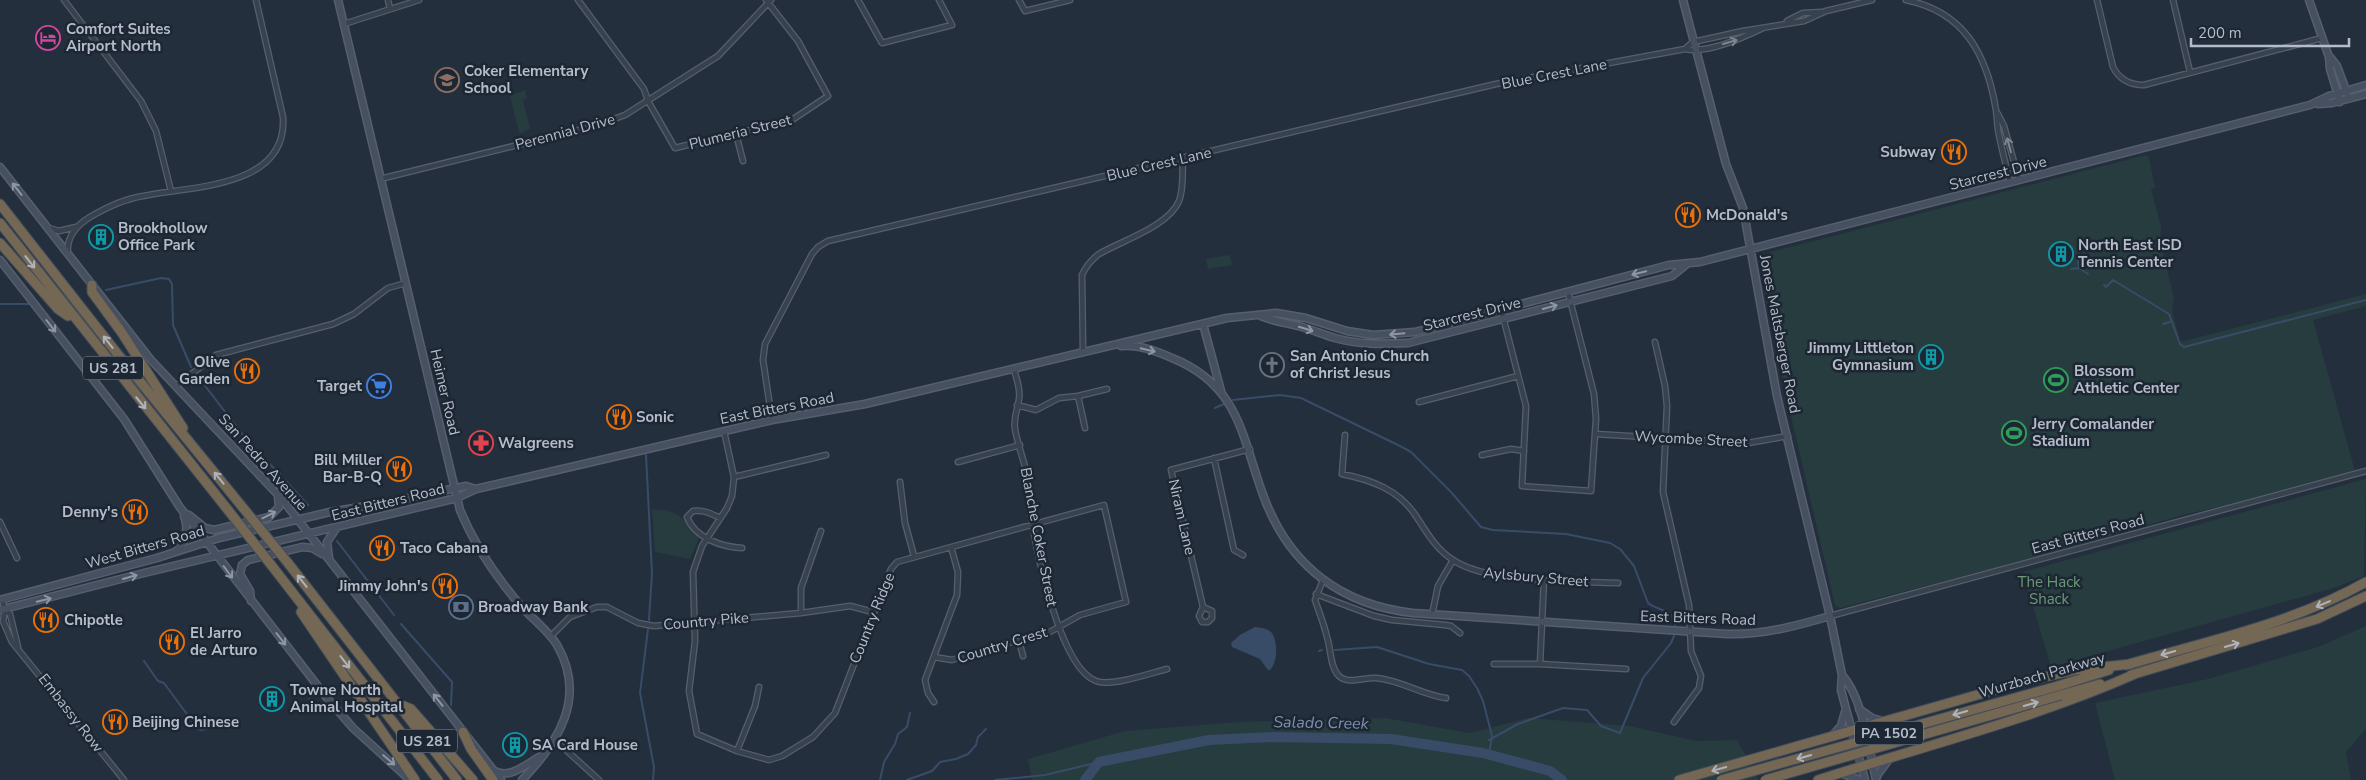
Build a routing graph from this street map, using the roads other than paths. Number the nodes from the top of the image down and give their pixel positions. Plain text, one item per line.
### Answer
1 (64, 0) edge
2 (256, 0) edge
3 (338, 0) edge
4 (388, 0) edge
5 (419, 0) edge
6 (578, 0) edge
7 (858, 0) edge
8 (939, 0) edge
9 (1019, 0) edge
10 (1070, 0) edge
11 (1683, 0) edge
12 (1872, 0) edge
13 (1906, 0) edge
14 (2097, 0) edge
15 (2173, 0) edge
16 (2309, 0) edge
17 (768, 1) edge
18 (390, 9) junction
19 (1826, 11) junction
20 (1784, 23) junction
21 (344, 24) junction
22 (1763, 28) junction
23 (2322, 38) junction
24 (1693, 42) junction
25 (1685, 49) junction
26 (1696, 52) junction
27 (2329, 57) junction
28 (2190, 72) junction
29 (2366, 85) edge
30 (2347, 91) junction
31 (2337, 94) junction
32 (2366, 94) edge
33 (2349, 99) junction
34 (648, 101) junction
35 (2340, 102) junction
36 (2314, 104) junction
37 (1996, 111) junction
38 (736, 134) junction
39 (1183, 159) junction
40 (743, 161) dead end
41 (0, 167) edge
42 (380, 179) junction
43 (2019, 180) junction
44 (2010, 182) junction
45 (170, 191) junction
46 (0, 204) edge
47 (0, 223) edge
48 (47, 227) junction
49 (76, 227) junction
50 (0, 243) edge
51 (1751, 249) junction
52 (69, 255) junction
53 (0, 260) edge
54 (1687, 264) junction
55 (406, 283) junction
56 (92, 286) junction
57 (1568, 292) junction
58 (1570, 301) junction
59 (1500, 310) junction
60 (1260, 316) junction
61 (1503, 320) junction
62 (79, 324) junction
63 (1203, 324) junction
64 (1326, 325) junction
65 (1322, 334) junction
66 (1376, 335) junction
67 (1655, 342) dead end
68 (1376, 345) junction
69 (1083, 351) junction
70 (1014, 369) junction
71 (1518, 376) junction
72 (176, 386) junction
73 (1107, 389) dead end
74 (1222, 392) junction
75 (1078, 396) junction
76 (1419, 402) dead end
77 (1017, 405) junction
78 (772, 420) junction
79 (1085, 428) dead end
80 (724, 431) junction
81 (1594, 434) junction
82 (1345, 435) dead end
83 (1788, 436) junction
84 (1666, 438) junction
85 (1020, 445) junction
86 (194, 448) junction
87 (1250, 449) junction
88 (1524, 451) junction
89 (826, 455) dead end
90 (1482, 456) dead end
91 (1214, 458) junction
92 (958, 462) dead end
93 (2366, 472) edge
94 (734, 477) junction
95 (900, 482) dead end
96 (455, 488) junction
97 (476, 489) junction
98 (278, 494) junction
99 (457, 498) junction
100 (179, 506) junction
101 (720, 518) junction
102 (298, 520) junction
103 (0, 522) edge
104 (1033, 524) junction
105 (338, 527) junction
106 (821, 530) dead end
107 (309, 534) junction
108 (706, 538) junction
109 (206, 542) junction
110 (951, 547) junction
111 (742, 548) dead end
112 (172, 554) junction
113 (1242, 555) dead end
114 (216, 556) junction
115 (914, 556) junction
116 (17, 558) dead end
117 (329, 559) junction
118 (1453, 560) junction
119 (1544, 579) junction
120 (1323, 580) junction
121 (283, 581) junction
122 (2366, 582) edge
123 (1618, 583) dead end
124 (1316, 594) junction
125 (2366, 596) edge
126 (1, 599) edge
127 (251, 601) junction
128 (1126, 602) joint
129 (1203, 607) dead end
130 (2, 610) edge
131 (874, 612) junction
132 (801, 613) junction
133 (1432, 615) junction
134 (1830, 616) junction
135 (694, 622) junction
136 (1542, 622) junction
137 (1058, 627) junction
138 (1690, 632) junction
139 (1460, 633) dead end
140 (550, 636) junction
141 (1019, 641) junction
142 (18, 647) junction
143 (1023, 656) dead end
144 (934, 657) junction
145 (1494, 664) dead end
146 (1540, 664) junction
147 (2131, 664) junction
148 (1167, 669) dead end
149 (1626, 669) dead end
150 (2135, 674) junction
151 (1842, 675) junction
152 (759, 687) dead end
153 (2060, 690) junction
154 (1446, 698) dead end
155 (934, 702) dead end
156 (397, 703) junction
157 (1858, 708) junction
158 (1846, 709) junction
159 (1674, 722) dead end
160 (1884, 722) junction
161 (1864, 729) junction
162 (463, 732) junction
163 (1852, 732) junction
164 (1829, 738) junction
165 (555, 740) junction
166 (737, 751) junction
167 (542, 755) junction
168 (1893, 756) junction
169 (1872, 762) junction
170 (1860, 766) junction
171 (492, 769) junction
172 (1839, 773) junction
173 (124, 780) edge
174 (410, 780) edge
175 (415, 780) edge
176 (438, 780) edge
177 (457, 780) edge
178 (473, 780) edge
179 (493, 780) edge
180 (501, 780) edge
181 (522, 780) edge
182 (600, 780) edge
183 (1679, 780) edge
184 (1721, 780) edge
185 (1765, 780) edge
186 (1818, 780) edge
187 (1860, 780) edge
188 (1865, 780) edge
189 (1876, 780) edge

1 - 45 street
2 - 45 street
3 - 21 main road, Heimer Road
4 - 18 street
5 - 18 street
6 - 34 street
7 - 8 street
9 - 10 street
11 - 24 main road, Jones Maltsberger Road
12 - 19 street
13 - 37 street
14 - 28 street
15 - 28 street
16 - 23 main road
17 - 34 street, Perennial Drive
17 - 38 street, Plumeria Street
18 - 21 street
19 - 20 street
19 - 20 street
20 - 22 street
21 - 42 main road, Heimer Road
22 - 24 street
26 -> 22 street
23 - 27 main road
23 - 28 street
24 - 25 street
24 - 26 main road, Jones Maltsberger Road
25 - 26 street, Blue Crest Lane
25 - 39 street, Blue Crest Lane
26 - 51 main road, Jones Maltsberger Road
27 - 30 main road
27 - 31 main road
29 - 30 main road, Starcrest Drive
30 - 31 main road, Starcrest Drive
30 - 33 main road
31 - 35 main road
31 - 36 main road, Starcrest Drive
32 - 33 main road, Starcrest Drive
33 - 35 main road, Starcrest Drive
34 - 38 street, Plumeria Street
34 - 42 street, Perennial Drive
35 - 36 main road, Starcrest Drive
36 - 43 main road, Starcrest Drive
43 -> 37 street
37 - 44 street
38 - 40 street
39 - 69 street
39 - 78 street, Blue Crest Lane
48 -> 41 main road, San Pedro Avenue
42 - 55 main road, Heimer Road
43 - 44 main road, Starcrest Drive
44 - 51 main road, Starcrest Drive
45 - 49 street
86 -> 46 highway, US 281
47 -> 62 highway, US 281
48 - 49 street
48 - 52 main road, San Pedro Avenue
49 - 52 street
50 - 62 highway
51 - 54 main road, Starcrest Drive
51 - 83 main road, Jones Maltsberger Road
52 - 56 main road, San Pedro Avenue
53 -> 100 main road
54 -> 57 main road, Starcrest Drive
54 - 58 main road, Starcrest Drive
55 - 72 street
55 - 96 main road, Heimer Road
56 - 72 main road, San Pedro Avenue
56 - 86 highway
57 - 58 street
57 - 59 main road, Starcrest Drive
61 -> 58 main road, Starcrest Drive
58 - 81 street
59 - 61 street
59 -> 66 main road, Starcrest Drive
60 - 63 main road, Starcrest Drive
60 - 64 main road, Starcrest Drive
60 -> 65 main road, Starcrest Drive
61 - 68 main road, Starcrest Drive
61 - 71 street
62 -> 121 highway, US 281, bridge
63 - 69 main road, Starcrest Drive
63 - 74 main road
64 - 65 main road
64 - 66 main road, Starcrest Drive
65 - 68 main road, Starcrest Drive
66 - 68 main road
67 - 84 street
69 - 70 main road, East Bitters Road
69 -> 74 main road
70 - 77 street, Blanche Coker Street
70 - 78 main road, East Bitters Road
71 - 76 street
71 - 88 street
72 - 98 main road, San Pedro Avenue
73 - 75 street
74 - 87 main road, East Bitters Road
75 - 77 street
75 - 79 street
77 - 85 street, Blanche Coker Street
78 - 80 main road, East Bitters Road
80 - 94 street
80 - 97 main road, East Bitters Road
81 - 84 street, Wycombe Street
81 - 88 street
82 - 118 street, Aylsbury Street
83 - 84 street, Wycombe Street
83 - 134 main road, Jones Maltsberger Road
84 - 138 street
85 - 92 street
85 - 104 street, Blanche Coker Street
156 -> 86 highway, US 281, bridge
87 - 91 street
87 - 120 main road, East Bitters Road
88 - 90 street
89 - 94 street
91 - 113 street
91 - 129 street, Niram Lane
93 - 134 street, East Bitters Road
94 - 101 street
95 - 115 street
96 - 97 main road, East Bitters Road
96 - 99 main road, Heimer Road
96 - 102 main road, East Bitters Road
97 - 99 main road, East Bitters Road
100 -> 98 main road
98 - 102 main road, San Pedro Avenue
99 - 105 main road, East Bitters Road
99 - 140 main road, Heimer Road
100 - 109 main road
100 - 112 main road
101 - 108 street
101 - 108 street
102 - 107 main road, San Pedro Avenue
102 - 109 main road, West Bitters Road
103 - 116 street
104 - 110 street, Country Ridge
104 - 128 street, Country Ridge
104 - 137 street, Blanche Coker Street
105 - 107 main road, East Bitters Road
105 - 117 main road
106 - 132 street
107 - 114 main road, East Bitters Road
107 - 117 main road, San Pedro Avenue
108 - 111 street
108 - 135 street
109 - 112 main road, West Bitters Road
109 - 114 main road
110 - 115 street, Country Ridge
110 - 144 street
112 - 126 main road, West Bitters Road
114 -> 127 main road
130 -> 114 main road, West Bitters Road
115 - 131 street, Country Ridge
117 - 127 main road
162 -> 117 main road, San Pedro Avenue
118 - 119 street, Aylsbury Street
118 - 133 street
119 - 123 street, Aylsbury Street
119 - 136 street
120 - 124 street
120 - 133 main road, East Bitters Road
121 - 175 highway
121 -> 176 highway, US 281
122 -> 147 highway, Wurzbach Parkway / PA 1502
124 - 139 street
124 - 154 street
150 -> 125 highway, Wurzbach Parkway / PA 1502
126 - 130 street, Embassy Row
127 -> 174 main road
128 - 137 street, Country Crest
130 - 142 street, Embassy Row
130 - 142 street, Embassy Row
131 - 132 street, Country Pike
131 - 166 street, Country Ridge
132 - 135 street, Country Pike
133 - 136 main road, East Bitters Road
134 - 138 main road, East Bitters Road
134 - 151 main road, Jones Maltsberger Road
135 - 140 street, Country Pike
135 - 166 street, Country Ridge
136 - 138 main road, East Bitters Road
136 - 146 street
137 - 141 street, Country Crest
137 - 148 street, Blanche Coker Street
138 - 159 street
140 - 165 main road, Heimer Road
141 - 143 street
141 - 144 street, Country Crest
142 - 173 street, Embassy Row
144 - 155 street
145 - 146 street
146 - 149 street
147 - 153 highway, Wurzbach Parkway / PA 1502
147 - 160 highway
150 - 153 highway, Wurzbach Parkway / PA 1502
150 - 168 highway
151 - 157 main road, Jones Maltsberger Road
151 - 158 main road, Jones Maltsberger Road
152 - 166 street
153 -> 184 highway, Wurzbach Parkway / PA 1502, bridge
185 -> 153 highway, Wurzbach Parkway / PA 1502, bridge
156 - 177 highway, US 281
156 - 178 highway
157 - 160 main road
157 - 161 main road, Jones Maltsberger Road
158 - 163 main road, Jones Maltsberger Road
158 - 164 main road
160 - 161 highway
160 - 168 highway
161 - 163 highway
161 - 169 main road, Jones Maltsberger Road
162 - 171 main road, San Pedro Avenue
162 - 179 highway
163 - 164 highway
163 - 170 main road, Jones Maltsberger Road
164 -> 183 highway
165 - 167 main road, Heimer Road
165 - 182 street
167 - 171 main road, Heimer Road
167 - 181 main road, Heimer Road
168 - 169 highway
168 - 189 main road
169 - 170 highway
169 - 189 main road, Jones Maltsberger Road
170 - 172 highway
170 - 188 main road, Jones Maltsberger Road
171 - 180 main road, San Pedro Avenue
172 - 186 highway
172 - 187 main road

